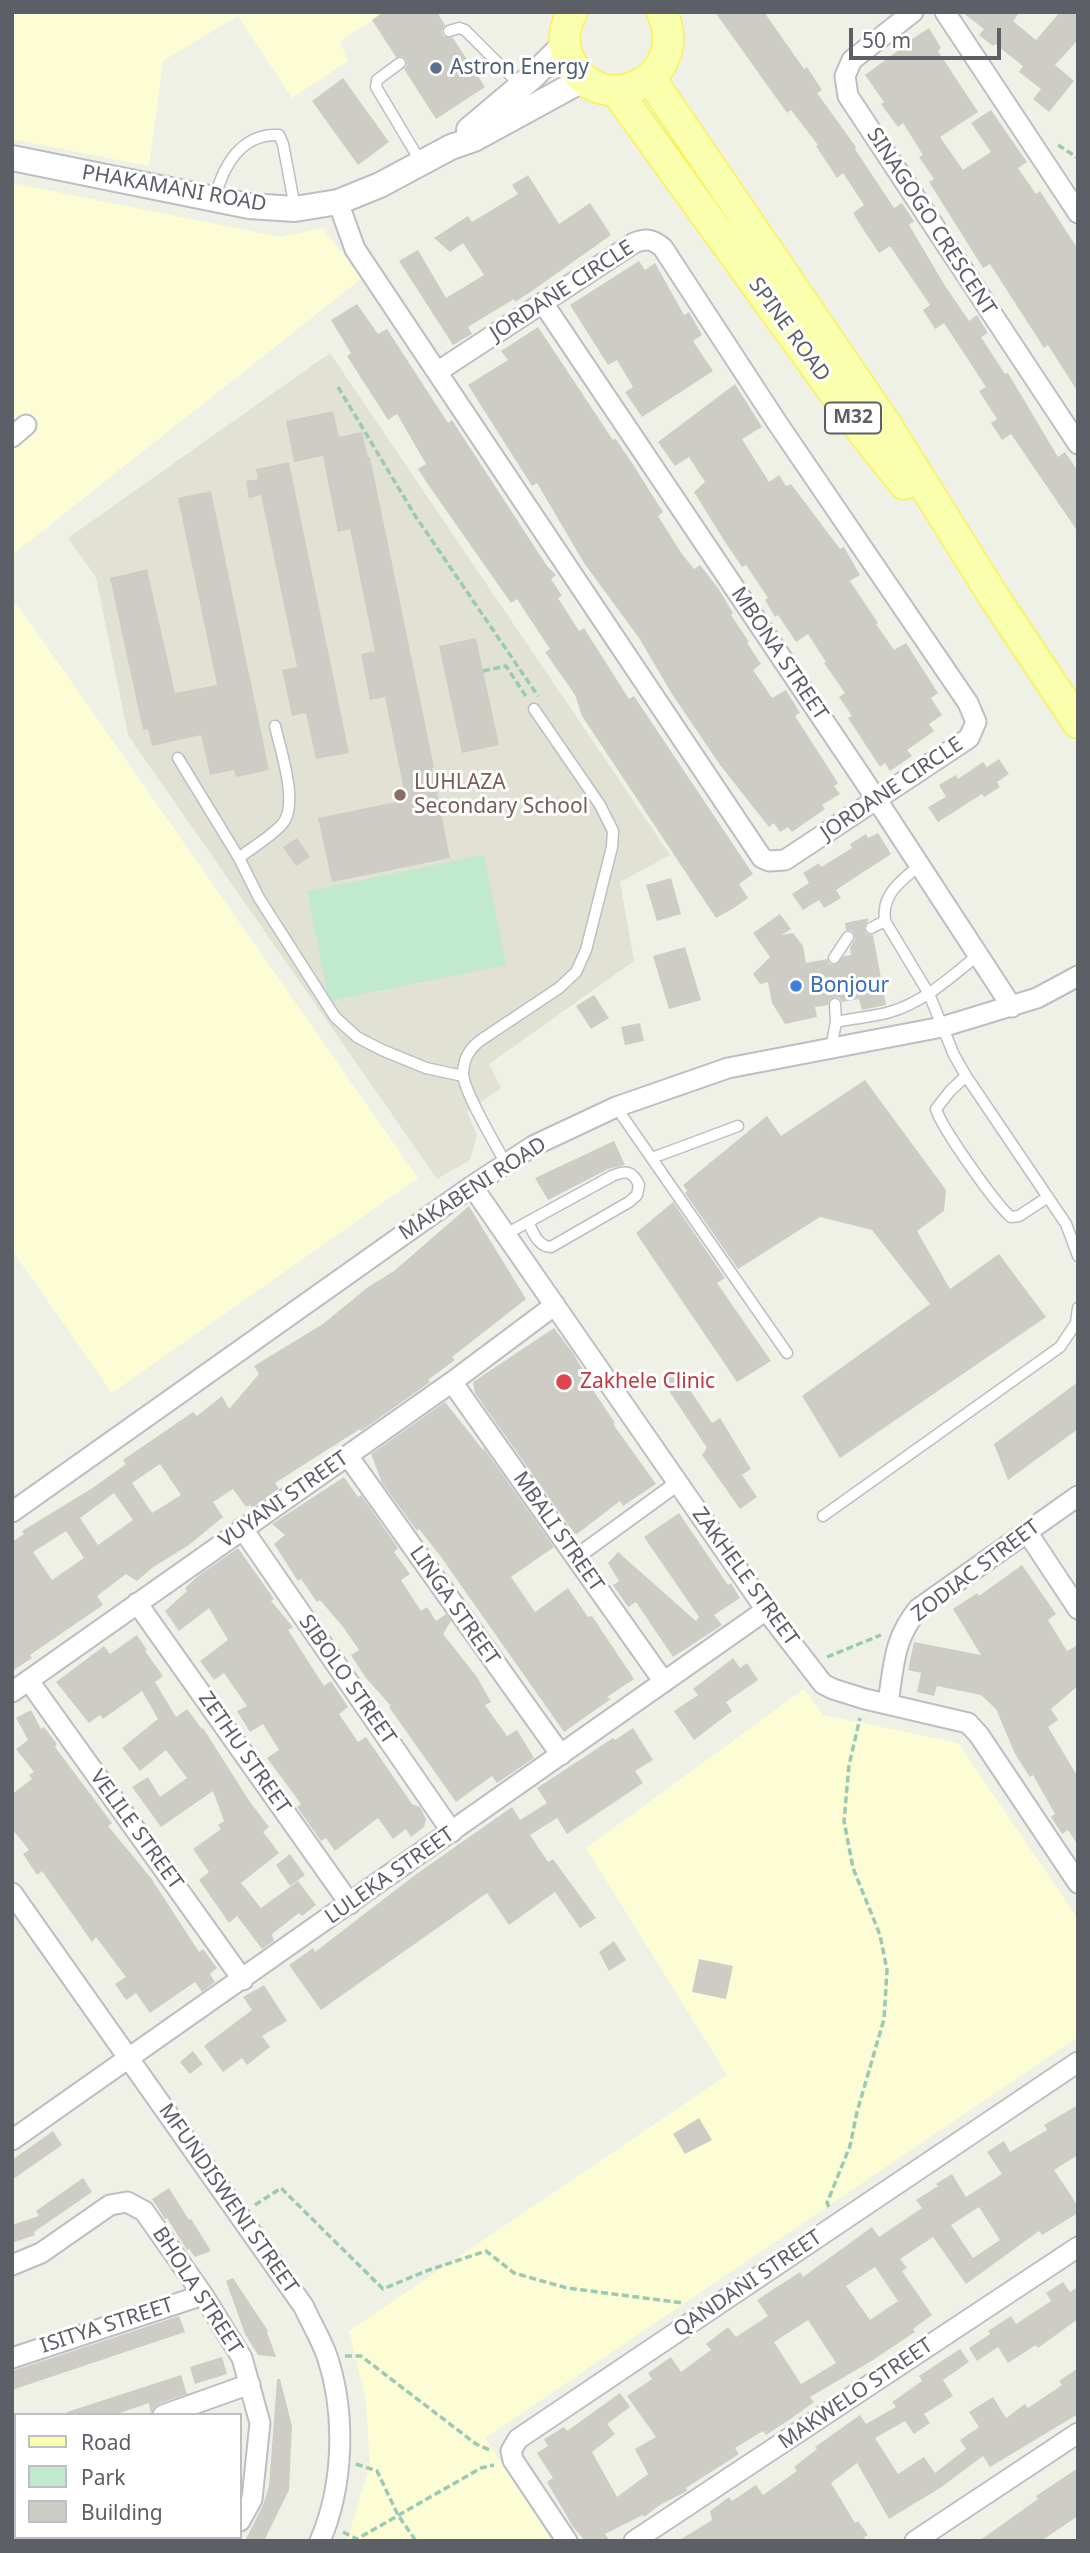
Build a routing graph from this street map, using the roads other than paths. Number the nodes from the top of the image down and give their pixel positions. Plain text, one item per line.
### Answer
1 (913, 12) edge
2 (945, 12) edge
3 (571, 13) edge
4 (670, 17) edge
5 (449, 31) dead end
6 (565, 44) junction
7 (400, 63) dead end
8 (583, 79) junction
9 (650, 79) junction
10 (521, 86) junction
11 (616, 91) junction
12 (451, 148) junction
13 (12, 158) edge
14 (422, 164) junction
15 (215, 199) junction
16 (338, 202) junction
17 (295, 209) junction
18 (1078, 213) edge
19 (544, 303) junction
20 (437, 372) junction
21 (1078, 444) edge
22 (994, 597) junction
23 (534, 709) road end
24 (1078, 723) edge
25 (275, 726) dead end
26 (178, 758) dead end
27 (877, 800) junction
28 (239, 858) junction
29 (920, 865) junction
30 (885, 921) junction
31 (871, 928) dead end
32 (848, 937) dead end
33 (978, 955) junction
34 (834, 958) dead end
35 (1078, 976) edge
36 (929, 994) junction
37 (835, 1004) dead end
38 (1012, 1007) junction
39 (836, 1022) junction
40 (942, 1027) junction
41 (831, 1048) junction
42 (463, 1076) junction
43 (966, 1076) junction
44 (615, 1107) junction
45 (738, 1126) dead end
46 (652, 1158) junction
47 (506, 1164) junction
48 (472, 1186) junction
49 (1048, 1197) junction
50 (528, 1222) junction
51 (506, 1234) junction
52 (1078, 1256) edge
53 (555, 1305) junction
54 (1078, 1308) edge
55 (787, 1353) dead end
56 (452, 1382) junction
57 (348, 1456) junction
58 (678, 1483) junction
59 (1078, 1496) edge
60 (12, 1512) edge
61 (822, 1516) dead end
62 (242, 1528) junction
63 (1027, 1532) junction
64 (576, 1557) junction
65 (137, 1603) junction
66 (1078, 1609) edge
67 (766, 1610) junction
68 (29, 1681) junction
69 (664, 1682) junction
70 (12, 1692) edge
71 (888, 1703) junction
72 (561, 1755) junction
73 (452, 1832) junction
74 (1078, 1883) edge
75 (12, 1893) edge
76 (351, 1904) junction
77 (243, 1980) junction
78 (130, 2059) junction
79 (1078, 2062) edge
80 (12, 2140) edge
81 (1078, 2247) edge
82 (12, 2265) edge
83 (202, 2295) junction
84 (12, 2358) edge
85 (250, 2384) junction
86 (169, 2413) edge
87 (1078, 2434) edge
88 (242, 2517) edge
89 (323, 2533) edge
90 (567, 2541) edge
91 (634, 2541) edge
92 (915, 2541) edge

1 - 21 street, SINAGOGO CRESCENT
2 - 18 street
3 - 6 main road
4 - 9 main road
5 - 10 lane
6 - 8 main road
6 - 10 street, PHAKAMANI ROAD
7 - 14 lane
8 - 11 main road
8 - 12 street, PHAKAMANI ROAD
9 - 11 main road
9 - 22 main road, SPINE ROAD / M32
10 - 12 street, PHAKAMANI ROAD
11 - 22 main road, SPINE ROAD / M32
12 - 14 street, PHAKAMANI ROAD
13 - 15 street, PHAKAMANI ROAD
14 - 16 street, PHAKAMANI ROAD
15 - 17 street, PHAKAMANI ROAD
15 - 17 lane
16 - 17 street, PHAKAMANI ROAD
16 - 20 street, JORDANE CIRCLE
19 - 20 street, JORDANE CIRCLE
19 - 27 street, MBONA STREET
19 - 27 street, JORDANE CIRCLE
20 - 27 street, JORDANE CIRCLE
22 - 24 main road, SPINE ROAD / M32
23 - 42 lane
25 - 28 lane
26 - 28 lane
27 - 29 street, MBONA STREET
28 - 42 lane
29 - 30 lane
29 - 33 street, MBONA STREET
30 - 31 lane
30 - 36 lane
32 - 34 lane
33 - 36 lane
33 - 38 street, MBONA STREET
35 - 38 street, MAKABENI ROAD
36 - 39 lane
36 - 40 lane
37 - 39 lane
38 - 40 street, MAKABENI ROAD
39 - 41 lane
40 - 41 street, MAKABENI ROAD
40 - 43 lane
41 - 44 street, MAKABENI ROAD
42 - 47 lane
43 - 49 lane
43 - 49 lane
44 - 46 lane
44 - 47 street, MAKABENI ROAD
45 - 46 lane
46 - 55 lane
47 - 48 street, MAKABENI ROAD
48 - 51 street, ZAKHELE STREET
48 - 60 street, MAKABENI ROAD
49 - 52 lane
50 - 50 lane
50 - 51 lane
51 - 53 street, ZAKHELE STREET
53 - 56 street, VUYANI STREET
53 - 58 street, ZAKHELE STREET
54 - 61 lane
56 - 57 street, VUYANI STREET
56 - 64 street, MBALI STREET
57 - 62 street, VUYANI STREET
57 - 72 street, LINGA STREET
58 - 64 street
58 - 67 street, ZAKHELE STREET
59 - 63 street, ZODIAC STREET
62 - 65 street, VUYANI STREET
62 - 73 street, SIBOLO STREET
63 - 66 street
63 - 71 street, ZODIAC STREET
64 - 69 street, MBALI STREET
65 - 68 street, VUYANI STREET
65 - 76 street, ZETHU STREET
67 - 69 street, LULEKA STREET
67 - 71 street, ZAKHELE STREET
68 - 70 street, VUYANI STREET
68 - 77 street, VELILE STREET
69 - 72 street, LULEKA STREET
71 - 74 street, ZAKHELE STREET
72 - 73 street, LULEKA STREET
73 - 76 street, LULEKA STREET
75 - 78 street, MFUNDISWENI STREET
76 - 77 street, LULEKA STREET
77 - 78 street, LULEKA STREET
78 - 80 street, LULEKA STREET
78 - 89 street, MFUNDISWENI STREET
79 - 90 street, QANDANI STREET
81 - 91 street, MAKWELO STREET
82 - 83 street, BHOLA STREET
83 - 84 street, ISITYA STREET
83 - 85 street, BHOLA STREET
85 - 86 street, BHOLA STREET
85 - 88 street
87 - 92 street

